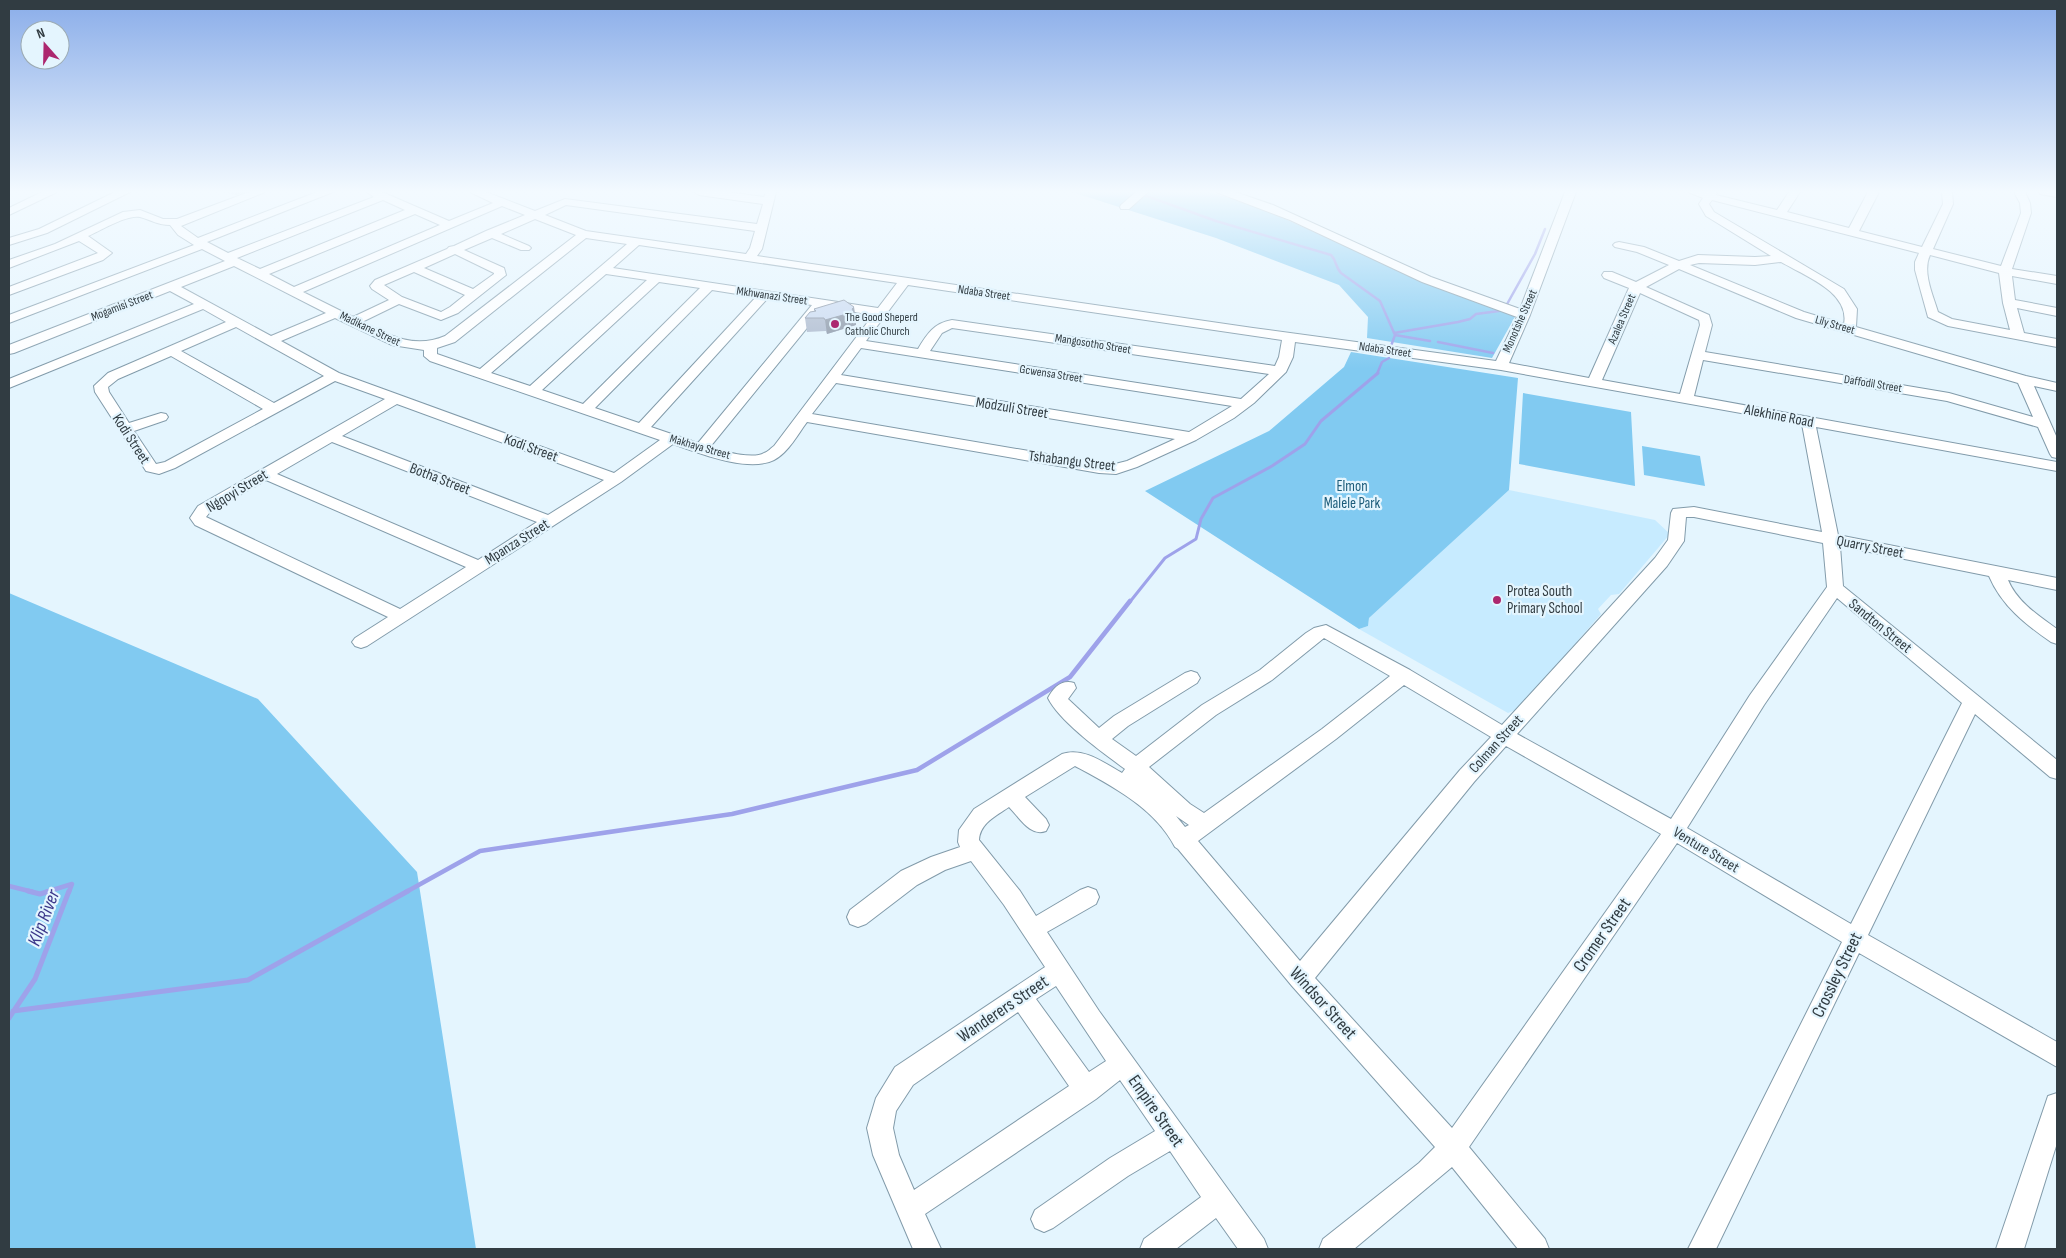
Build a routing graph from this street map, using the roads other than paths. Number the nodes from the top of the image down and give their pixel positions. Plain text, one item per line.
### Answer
1 (46, 251) edge
2 (105, 251) edge
3 (181, 251) edge
4 (215, 251) edge
5 (250, 251) edge
6 (316, 251) edge
7 (389, 251) edge
8 (449, 251) edge
9 (457, 251) edge
10 (563, 251) edge
11 (626, 251) edge
12 (693, 251) edge
13 (755, 251) edge
14 (1362, 251) edge
15 (1549, 251) edge
16 (1644, 251) edge
17 (1772, 251) edge
18 (1926, 251) joint
19 (2012, 251) edge
20 (1784, 258) junction
21 (231, 259) junction
22 (748, 259) junction
23 (9, 264) edge
24 (1678, 265) junction
25 (413, 267) junction
26 (604, 270) junction
27 (2005, 271) junction
28 (259, 274) junction
29 (1608, 275) dead end
30 (655, 279) junction
31 (2057, 280) edge
32 (905, 281) junction
33 (172, 286) junction
34 (709, 286) junction
35 (1636, 287) junction
36 (9, 291) edge
37 (294, 291) junction
38 (474, 294) junction
39 (764, 295) junction
40 (398, 300) junction
41 (820, 303) junction
42 (2009, 303) junction
43 (204, 304) junction
44 (880, 312) junction
45 (2057, 312) edge
46 (336, 313) junction
47 (1524, 315) junction
48 (9, 320) edge
49 (236, 322) junction
50 (352, 322) junction
51 (1849, 330) junction
52 (2018, 336) junction
53 (1289, 337) junction
54 (9, 338) edge
55 (271, 341) junction
56 (2057, 343) edge
57 (858, 344) junction
58 (430, 346) junction
59 (15, 348) edge
60 (172, 351) junction
61 (922, 354) junction
62 (1699, 355) junction
63 (1501, 366) junction
64 (1279, 371) junction
65 (482, 374) junction
66 (334, 376) junction
67 (832, 378) junction
68 (2024, 380) junction
69 (1594, 383) junction
70 (9, 384) edge
71 (2057, 387) edge
72 (532, 392) junction
73 (396, 399) junction
74 (1686, 399) junction
75 (1243, 404) junction
76 (272, 408) junction
77 (585, 410) junction
78 (161, 417) dead end
79 (803, 417) junction
80 (1808, 421) junction
81 (2045, 425) junction
82 (125, 429) junction
83 (641, 429) junction
84 (330, 436) junction
85 (1191, 437) junction
86 (670, 439) junction
87 (701, 448) junction
88 (2057, 454) edge
89 (2057, 466) edge
90 (265, 474) junction
91 (616, 479) junction
92 (1682, 511) joint
93 (549, 522) junction
94 (1831, 539) junction
95 (478, 566) junction
96 (1996, 572) junction
97 (2057, 584) edge
98 (1835, 588) junction
99 (401, 616) junction
100 (2057, 638) edge
101 (361, 642) dead end
102 (1404, 675) junction
103 (1191, 678) dead end
104 (1066, 688) dead end
105 (1972, 701) junction
106 (1503, 735) junction
107 (1099, 739) junction
108 (2057, 771) edge
109 (1131, 776) junction
110 (1010, 795) junction
111 (1204, 824) junction
112 (1038, 825) dead end
113 (1674, 831) junction
114 (1182, 841) junction
115 (974, 851) junction
116 (1088, 897) dead end
117 (858, 917) dead end
118 (1033, 929) junction
119 (1854, 938) junction
120 (1060, 970) junction
121 (1300, 978) junction
122 (1021, 997) junction
123 (2057, 1055) edge
124 (1123, 1064) junction
125 (1087, 1090) junction
126 (2057, 1105) edge
127 (1173, 1134) junction
128 (1453, 1148) junction
129 (1219, 1200) junction
130 (908, 1209) junction
131 (1044, 1219) dead end
132 (927, 1249) edge
133 (1154, 1249) edge
134 (1254, 1249) edge
135 (1333, 1249) edge
136 (1535, 1249) edge
137 (1702, 1249) edge
138 (2010, 1249) edge

1 - 23 street
2 - 36 street
3 - 48 street
4 - 21 street, Madikane Street
5 - 21 street, Mogamisi Street
6 - 28 street
7 - 37 street
8 - 25 street
9 - 38 street
10 - 58 street, Madikane Street
11 - 26 street
12 - 22 street, Ndaba Street
13 - 22 street
14 - 47 street
15 - 47 street, Monotshe Street
16 - 24 street, Lily Street
17 - 20 street
18 - 27 street
18 - 52 street
19 - 27 street
20 - 24 street, Azalea Street
20 - 51 street
21 - 28 street, Madikane Street
21 - 33 street, Mogamisi Street
22 - 32 street, Ndaba Street
24 - 35 street, Azalea Street
24 - 51 street, Lily Street
25 - 38 street
25 - 40 street
26 - 30 street, Mkhwanazi Street
26 - 65 street
27 - 31 street
27 - 42 street
28 - 37 street, Madikane Street
29 - 35 street
30 - 34 street, Mkhwanazi Street
30 - 72 street
32 - 44 street, Makhaya Street
32 - 53 street, Ndaba Street
33 - 43 street, Kodi Street
33 - 59 street, Mogamisi Street
34 - 39 street, Mkhwanazi Street
34 - 77 street
35 - 62 street
35 - 69 street, Azalea Street
37 - 46 street, Madikane Street
38 - 40 street
39 - 41 street, Mkhwanazi Street
39 - 83 street
40 - 50 street
41 - 44 street, Mkhwanazi Street
41 - 87 street
42 - 45 street
42 - 52 street
43 - 49 street, Kodi Street
43 - 70 street
44 - 57 street, Makhaya Street
46 - 50 street, Madikane Street
46 - 55 street
47 - 63 street, Monotshe Street
49 - 55 street, Kodi Street
49 - 60 street, Kodi Street
50 - 58 street, Madikane Street
51 - 68 street, Lily Street
52 - 56 street
53 - 63 street, Ndaba Street
53 - 64 street, Tshabangu Street
54 - 59 street
55 - 66 street, Kodi Street
57 - 61 street, Gcwensa Street
57 - 67 street, Makhaya Street
58 - 65 street, Makhaya Street
60 - 76 street
60 - 82 street, Kodi Street
61 - 64 street, Mangosotho Street
61 - 75 street, Gcwensa Street
62 - 74 street
62 - 81 street, Daffodil Street
63 - 69 street, Alekhine Road
64 - 75 street, Tshabangu Street
65 - 72 street, Makhaya Street
66 - 73 street, Kodi Street
66 - 76 street, Kodi Street
67 - 79 street, Makhaya Street
67 - 85 street, Modzuli Street
68 - 71 street, Lily Street
68 - 81 street
69 - 74 street, Alekhine Road
72 - 77 street, Makhaya Street
73 - 84 street, Ngqoyi Street
73 - 91 street, Kodi Street
74 - 80 street, Alekhine Road
75 - 85 street, Tshabangu Street
76 - 82 street, Kodi Street
77 - 83 street, Makhaya Street
78 - 82 street
79 - 85 street, Tshabangu Street
79 - 87 street, Makhaya Street
80 - 89 street, Alekhine Road
80 - 94 street, Sandton Street
81 - 88 street
83 - 86 street, Makhaya Street
84 - 90 street, Ngqoyi Street
84 - 93 street, Botha Street
86 - 87 street, Makhaya Street
86 - 91 street, Mpanza Street
90 - 95 street
90 - 99 street, Ngqoyi Street
91 - 93 street, Mpanza Street
92 - 94 street, Quarry Street
92 - 106 street, Colman Street
93 - 95 street, Mpanza Street
94 - 96 street, Quarry Street
94 - 98 street, Sandton Street
95 - 99 street, Mpanza Street
96 - 97 street, Quarry Street
96 - 100 street
98 - 105 street, Sandton Street
98 - 113 street, Cromer Street
99 - 101 street, Mpanza Street
102 - 106 street, Venture Street
102 - 109 street, Venture Street
102 - 111 street
103 - 107 street
104 - 107 street
105 - 108 street, Sandton Street
105 - 119 street, Crossley Street
106 - 113 street, Venture Street
106 - 121 street, Colman Street
107 - 109 street
109 - 110 street, Windsor Street
109 - 111 street
109 - 114 street, Windsor Street
110 - 112 street
110 - 115 street
111 - 114 street
113 - 119 street, Venture Street
113 - 128 street, Cromer Street
114 - 121 street, Windsor Street
115 - 117 street
115 - 118 street, Wanderers Street
116 - 118 street
118 - 120 street, Wanderers Street
119 - 123 street, Venture Street
119 - 137 street, Crossley Street
120 - 122 street, Wanderers Street
120 - 124 street, Empire Street
121 - 128 street, Windsor Street
122 - 125 street
122 - 130 street, Wanderers Street
124 - 125 street
124 - 127 street, Empire Street
125 - 130 street
126 - 138 street
127 - 129 street, Empire Street
127 - 131 street
128 - 135 street, Cromer Street
128 - 136 street, Windsor Street
129 - 133 street
129 - 134 street, Empire Street
130 - 132 street, Wanderers Street

